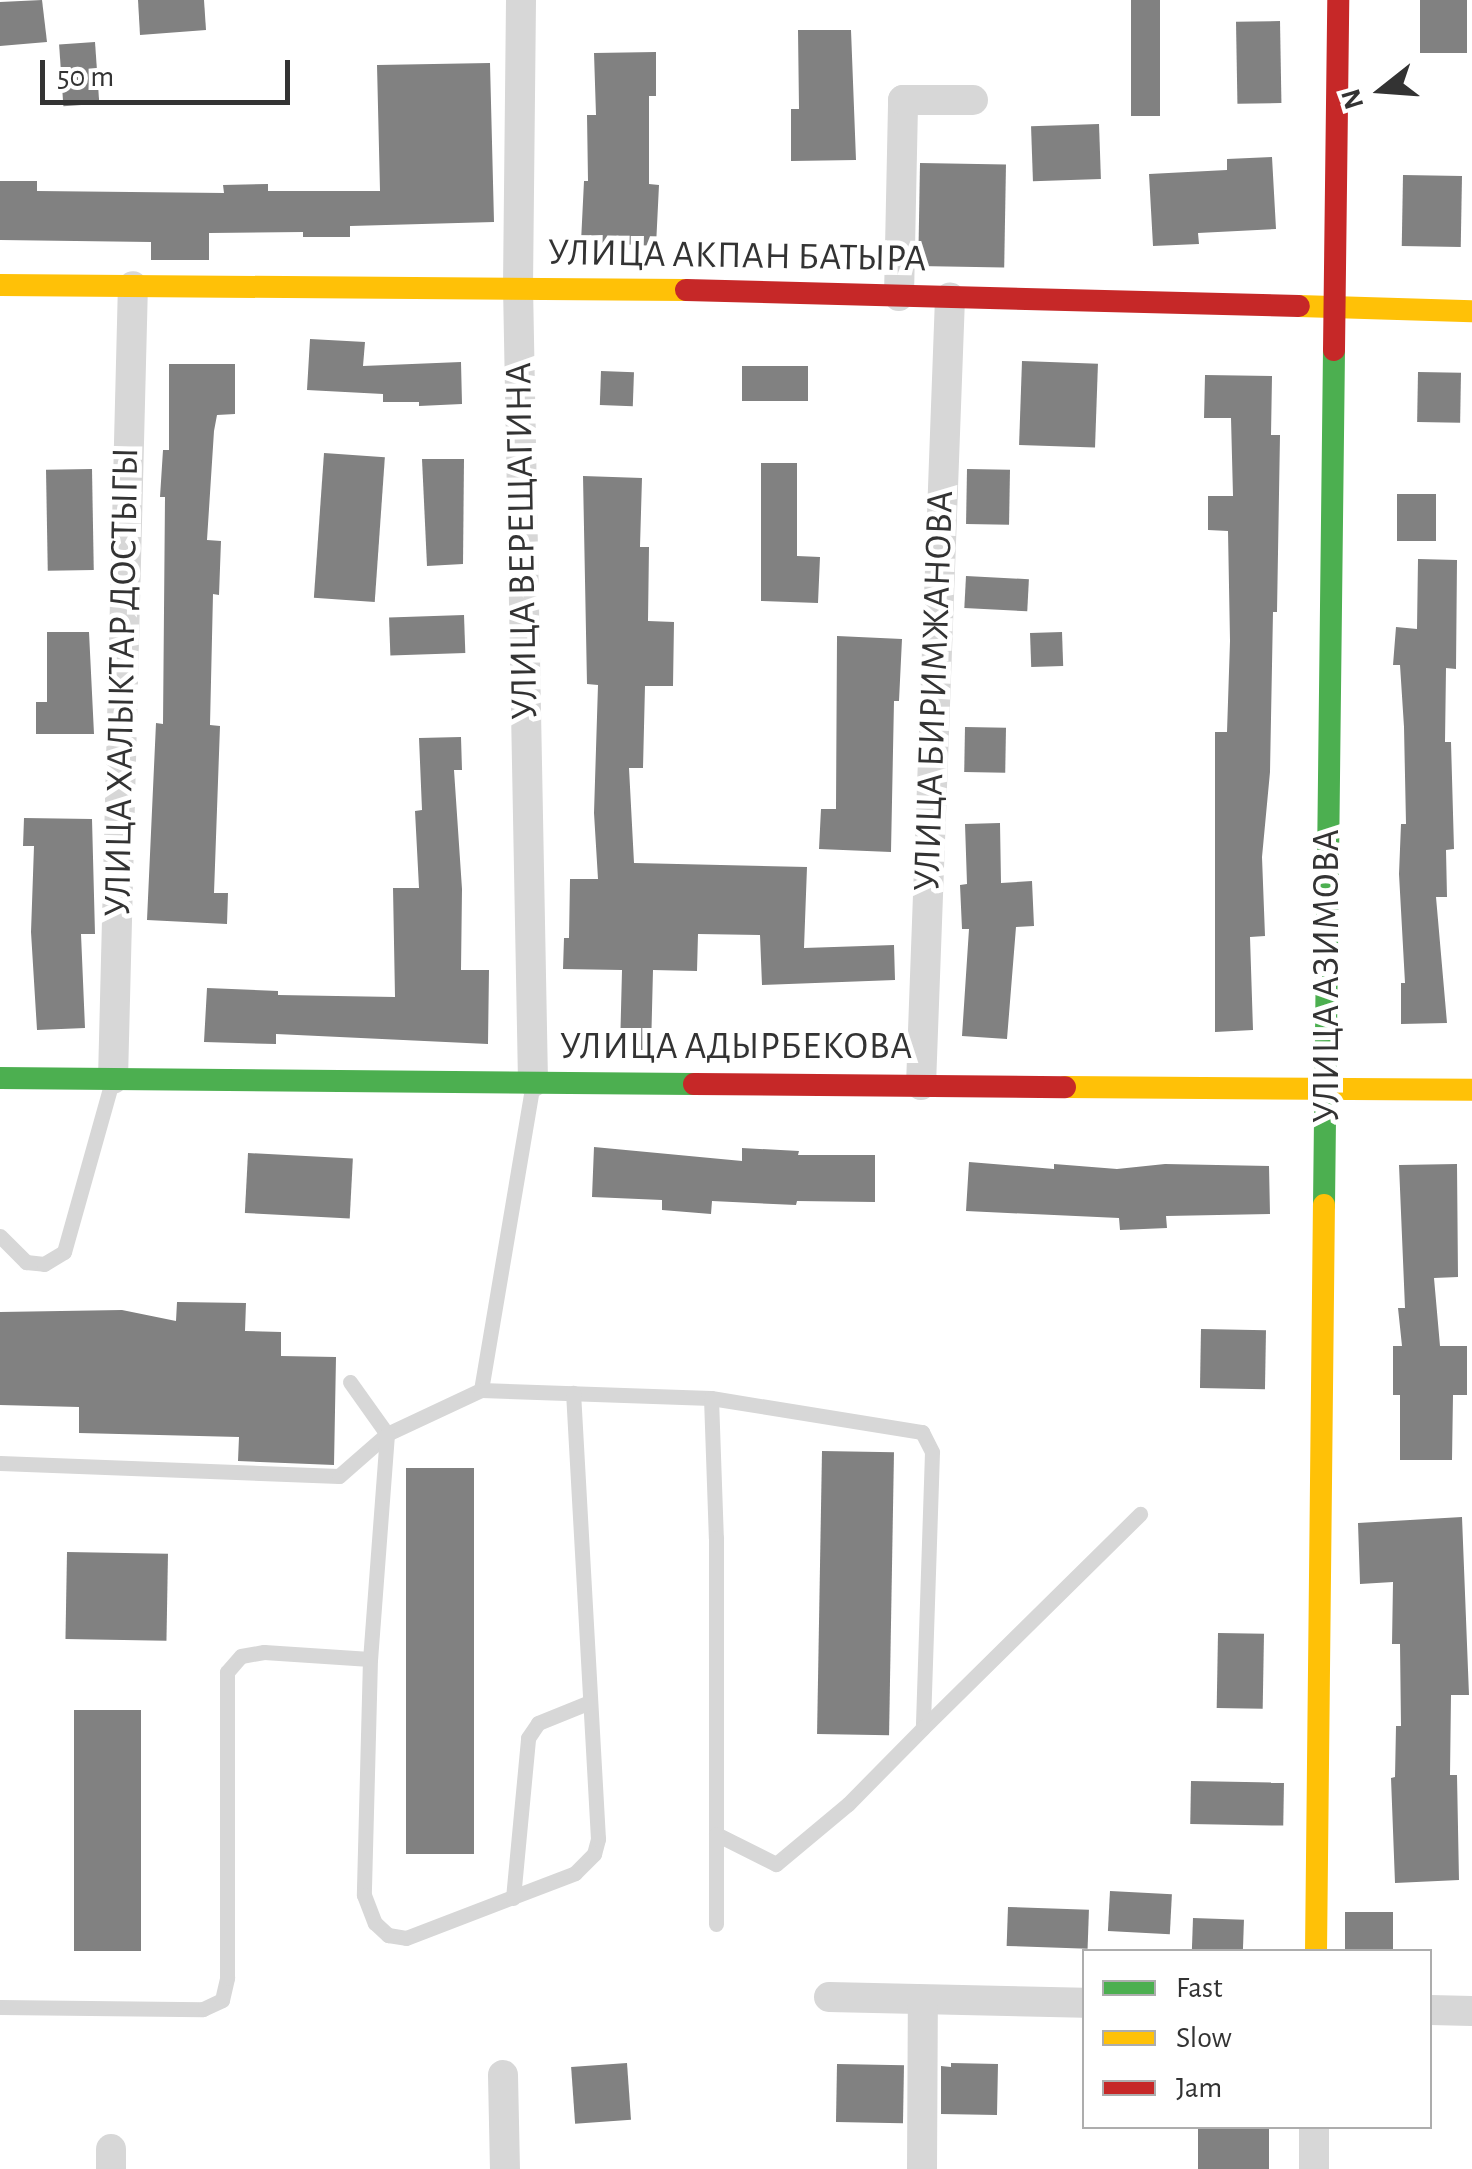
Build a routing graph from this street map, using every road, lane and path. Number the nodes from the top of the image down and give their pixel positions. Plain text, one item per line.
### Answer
1 (521, 0) edge
2 (1338, 0) edge
3 (974, 100) dead end
4 (0, 286) edge
5 (133, 286) junction
6 (518, 286) junction
7 (898, 296) junction
8 (950, 298) junction
9 (1331, 308) junction
10 (1472, 311) edge
11 (0, 1078) edge
12 (113, 1079) junction
13 (533, 1082) junction
14 (920, 1085) junction
15 (1328, 1088) junction
16 (1472, 1090) edge
17 (0, 1236) edge
18 (350, 1382) dead end
19 (481, 1390) junction
20 (573, 1394) junction
21 (711, 1398) junction
22 (387, 1434) junction
23 (0, 1464) edge
24 (1140, 1514) dead end
25 (370, 1659) junction
26 (590, 1702) junction
27 (923, 1728) junction
28 (716, 1834) junction
29 (513, 1898) junction
30 (716, 1924) dead end
31 (1316, 1949) edge
32 (829, 1997) dead end
33 (923, 2000) junction
34 (1082, 2003) edge
35 (0, 2007) edge
36 (1432, 2010) edge
37 (1472, 2011) edge
38 (503, 2074) dead end
39 (1314, 2129) edge
40 (505, 2169) edge
41 (922, 2169) edge
42 (1314, 2169) edge

1 - 6 street, УЛИЦА ВЕРЕЩАГИНА
2 - 9 street, УЛИЦА АЗИМОВА
3 - 7 street
4 - 5 street, УЛИЦА АКПАН БАТЫРА
5 - 6 street, УЛИЦА АКПАН БАТЫРА
5 - 12 street, УЛИЦА ХАЛЫКТАР ДОСТЫГЫ
6 - 7 street, УЛИЦА АКПАН БАТЫРА
6 - 13 street, УЛИЦА ВЕРЕЩАГИНА
7 - 8 street, УЛИЦА АКПАН БАТЫРА
8 - 9 street, УЛИЦА АКПАН БАТЫРА
8 - 14 street, УЛИЦА БИРИМЖАНОВА
9 - 10 street, УЛИЦА АКПАН БАТЫРА
9 - 15 street, УЛИЦА АЗИМОВА
11 - 12 street, УЛИЦА АДЫРБЕКОВА
12 - 13 street, УЛИЦА АДЫРБЕКОВА
12 - 17 lane
13 - 14 street, УЛИЦА АДЫРБЕКОВА
13 - 19 lane
14 - 15 street, УЛИЦА АДЫРБЕКОВА
15 - 16 street, УЛИЦА АДЫРБЕКОВА
15 - 31 street, УЛИЦА АЗИМОВА
18 - 22 lane
19 - 20 lane
19 - 22 lane
20 - 21 lane
20 - 26 lane
21 - 27 lane
21 - 28 lane
22 - 23 lane
22 - 25 lane
24 - 27 lane
25 - 29 lane
25 - 35 lane
26 - 29 lane
26 - 29 lane
27 - 28 lane
28 - 30 lane
32 - 33 street
33 - 34 street
33 - 41 street
36 - 37 street
38 - 40 street
39 - 42 street

